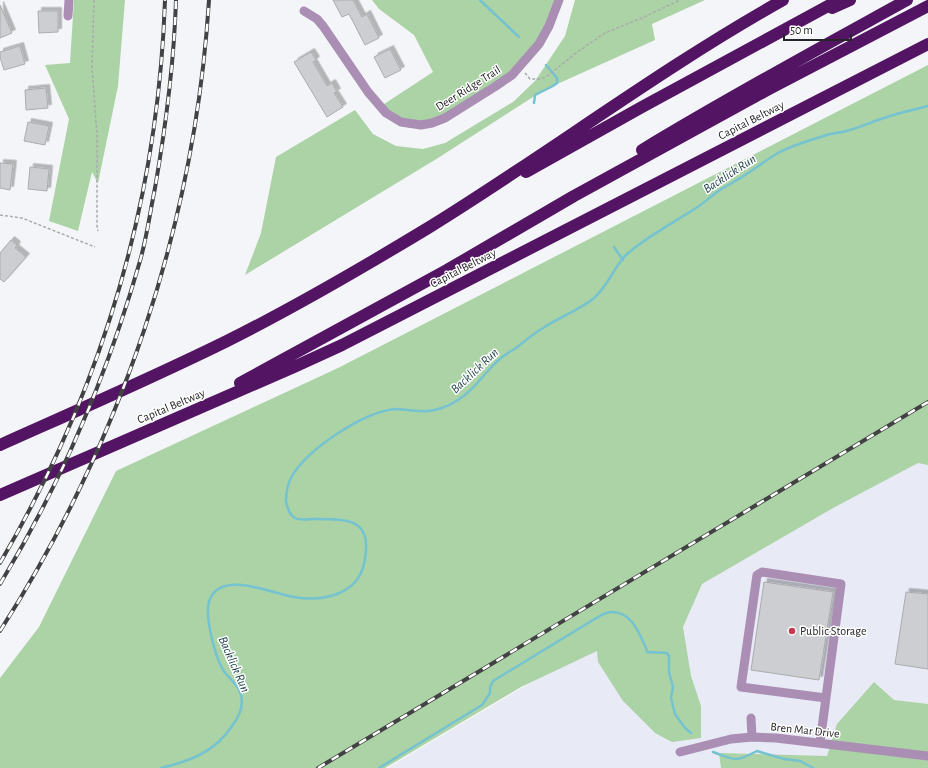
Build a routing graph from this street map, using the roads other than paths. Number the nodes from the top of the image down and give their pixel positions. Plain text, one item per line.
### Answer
1 (69, 0) edge
2 (559, 0) edge
3 (782, 0) edge
4 (839, 0) edge
5 (850, 0) edge
6 (907, 0) edge
7 (928, 6) edge
8 (304, 11) dead end
9 (68, 16) dead end
10 (768, 38) junction
11 (928, 44) edge
12 (429, 227) junction
13 (447, 270) junction
14 (164, 424) junction
15 (0, 445) edge
16 (0, 495) edge
17 (826, 698) junction
18 (751, 718) dead end
19 (752, 737) junction
20 (820, 744) junction
21 (680, 752) dead end
22 (928, 756) edge

1 - 9 street
2 - 8 street, Deer Ridge Trail
3 - 12 highway
4 - 10 highway
5 - 10 highway
6 - 13 highway
7 - 13 highway
10 - 12 highway
11 - 14 highway, Capital Beltway
12 - 15 highway
13 - 14 highway
14 - 16 highway, Capital Beltway
17 - 17 street
17 - 20 street
18 - 19 street
19 - 20 street, Bren Mar Drive
19 - 21 street, Bren Mar Drive
20 - 22 street, Bren Mar Drive

